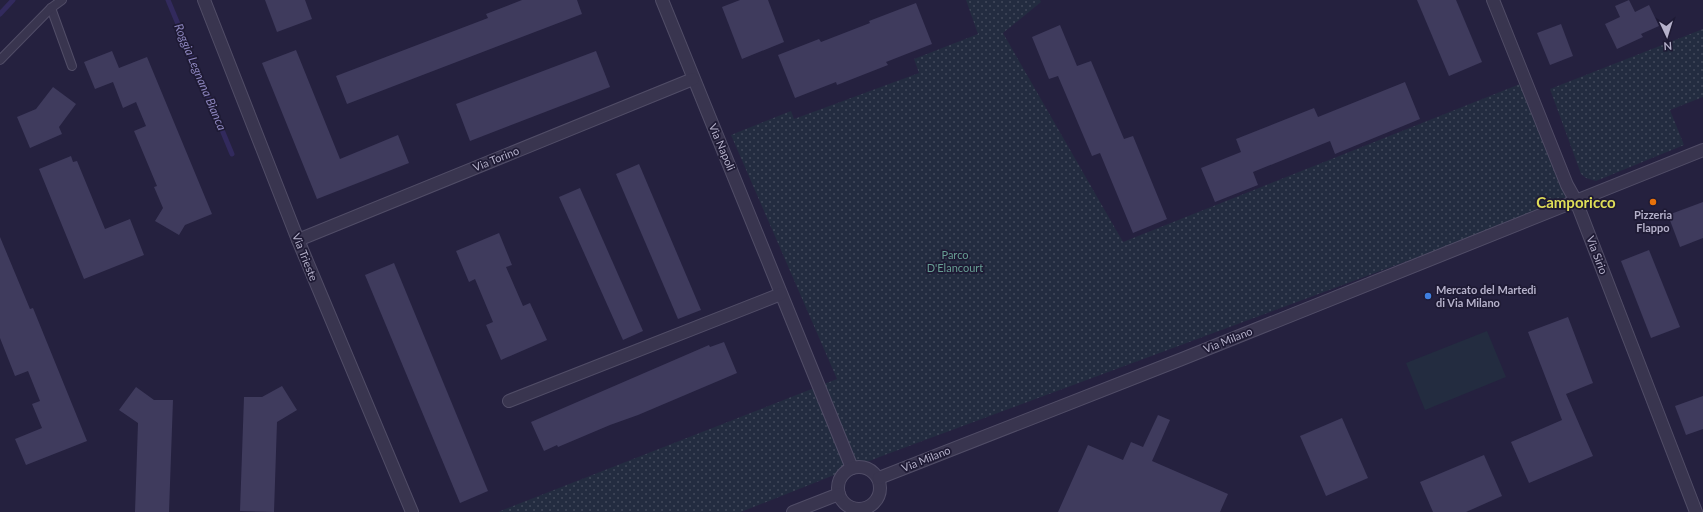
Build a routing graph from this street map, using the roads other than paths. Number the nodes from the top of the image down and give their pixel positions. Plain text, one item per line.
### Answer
1 (62, 0) edge
2 (204, 0) edge
3 (662, 0) edge
4 (1493, 0) edge
5 (51, 8) junction
6 (0, 60) edge
7 (72, 66) dead end
8 (693, 79) junction
9 (1703, 150) edge
10 (1576, 201) junction
11 (298, 240) junction
12 (782, 294) junction
13 (509, 401) dead end
14 (852, 468) junction
15 (878, 478) junction
16 (839, 494) junction
17 (868, 510) edge
18 (412, 512) edge
19 (793, 512) edge
20 (1696, 512) edge

1 - 5 lane
2 - 11 street, Via Trieste
3 - 8 street, Via Napoli
4 - 10 street, Via Sirio
5 - 6 lane
5 - 7 lane
8 - 11 street, Via Torino
8 - 12 street, Via Napoli
9 - 10 street, Via Milano
10 - 15 street, Via Milano
10 - 20 street, Via Sirio
11 - 18 street, Via Trieste
12 - 13 street
12 - 14 street, Via Napoli
14 - 15 street
14 - 16 street
15 - 17 street
16 - 17 street
16 - 19 street

